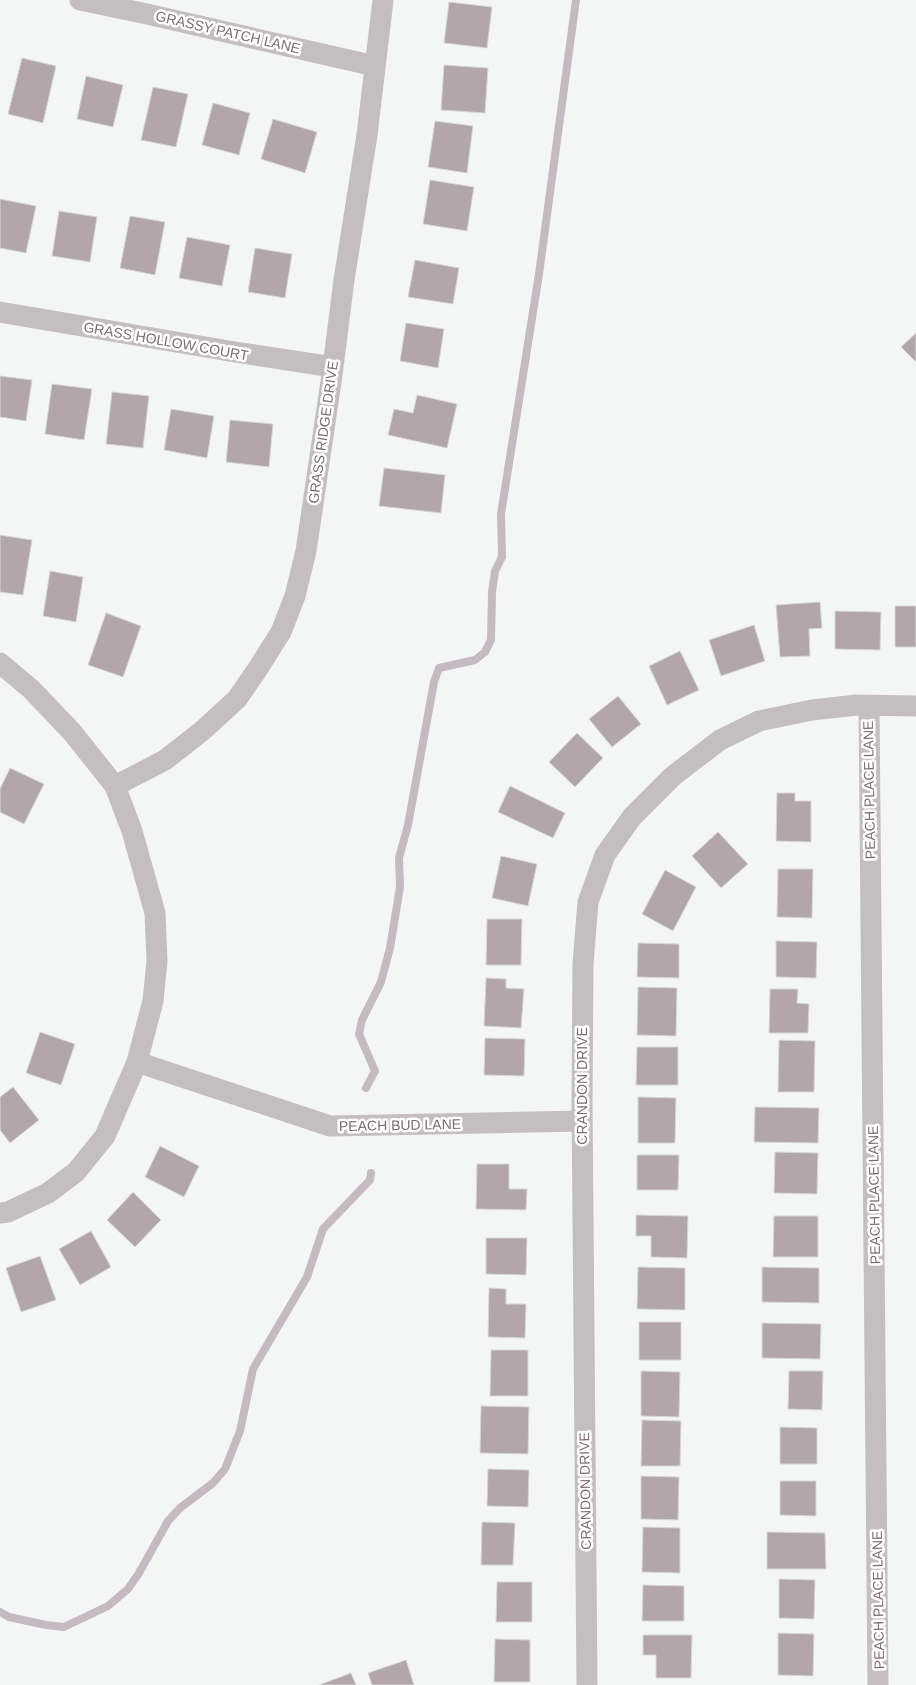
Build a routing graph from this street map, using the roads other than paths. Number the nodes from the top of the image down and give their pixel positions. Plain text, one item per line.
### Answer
1 (80, 0) edge
2 (383, 0) edge
3 (376, 66) junction
4 (0, 312) edge
5 (333, 367) junction
6 (0, 663) edge
7 (868, 706) junction
8 (916, 706) edge
9 (115, 786) junction
10 (137, 1062) junction
11 (582, 1121) junction
12 (0, 1213) edge
13 (587, 1685) edge
14 (878, 1685) edge

1 - 3 street, GRASSY PATCH LANE
2 - 3 street, GRASS RIDGE DRIVE
3 - 5 street, GRASS RIDGE DRIVE
4 - 5 street, GRASS HOLLOW COURT
5 - 9 street, GRASS RIDGE DRIVE
6 - 9 street
7 - 8 street, CRANDON DRIVE
7 - 11 street, CRANDON DRIVE
7 - 14 street, PEACH PLACE LANE
9 - 10 street
10 - 11 street, PEACH BUD LANE
10 - 12 street
11 - 13 street, CRANDON DRIVE

